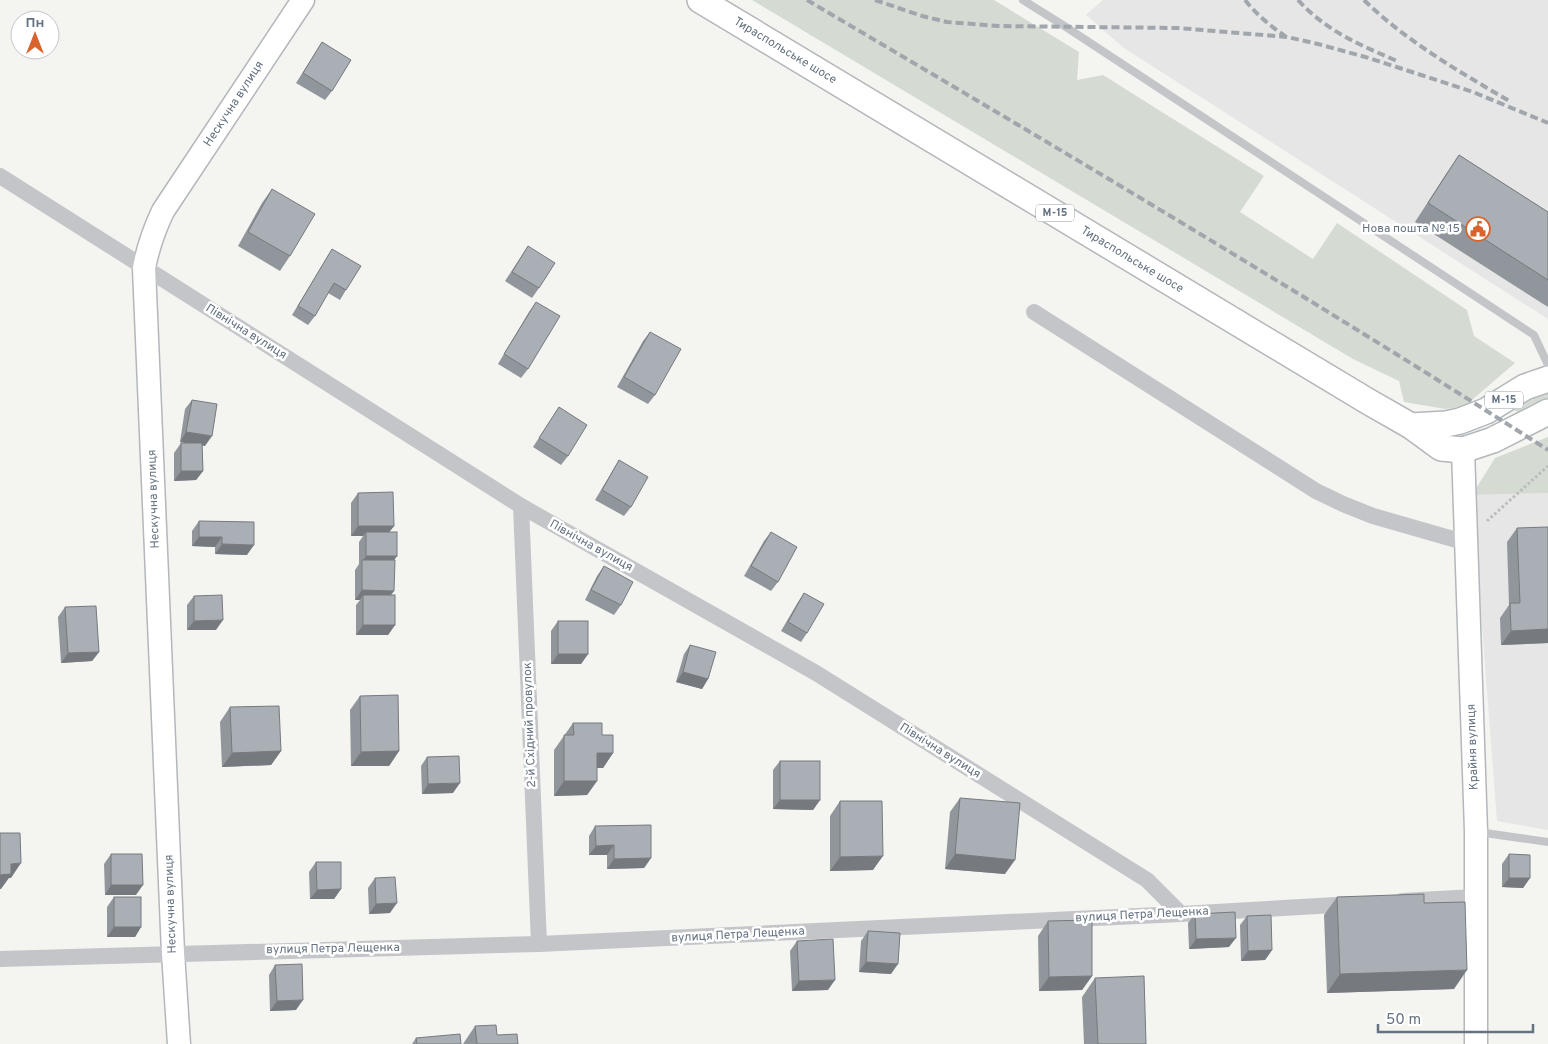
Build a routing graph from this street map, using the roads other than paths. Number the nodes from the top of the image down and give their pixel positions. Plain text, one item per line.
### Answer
1 (303, 0) edge
2 (700, 0) edge
3 (1023, 0) edge
4 (0, 176) edge
5 (144, 268) junction
6 (1034, 312) dead end
7 (1548, 365) edge
8 (1548, 379) edge
9 (1548, 412) edge
10 (1411, 426) junction
11 (1463, 450) junction
12 (521, 506) junction
13 (1466, 541) junction
14 (1476, 831) junction
15 (1548, 842) edge
16 (1475, 897) junction
17 (1387, 902) edge
18 (1367, 903) edge
19 (1181, 914) junction
20 (539, 944) junction
21 (174, 953) junction
22 (0, 959) edge
23 (179, 1044) edge
24 (1476, 1044) edge

1 - 5 street, Нескучна вулиця
2 - 10 main road, Тираспольське шосе / М-15
3 - 7 lane
4 - 5 street, Північна вулиця
5 - 12 street, Північна вулиця
5 - 21 street, Нескучна вулиця
6 - 13 street
8 - 10 main road, М-15
9 - 11 main road, М-15
10 - 11 main road, Тираспольське шосе / М-15
11 - 13 street, Крайня вулиця
12 - 19 street, Північна вулиця
12 - 20 street, 2-й Східний провулок
13 - 14 street, Крайня вулиця
14 - 15 lane
14 - 16 street, Крайня вулиця
16 - 17 street
16 - 24 street, Крайня вулиця
18 - 19 street, вулиця Петра Лещенка
19 - 20 street, вулиця Петра Лещенка
20 - 21 street, вулиця Петра Лещенка
21 - 22 street, вулиця Петра Лещенка
21 - 23 street, Нескучна вулиця

